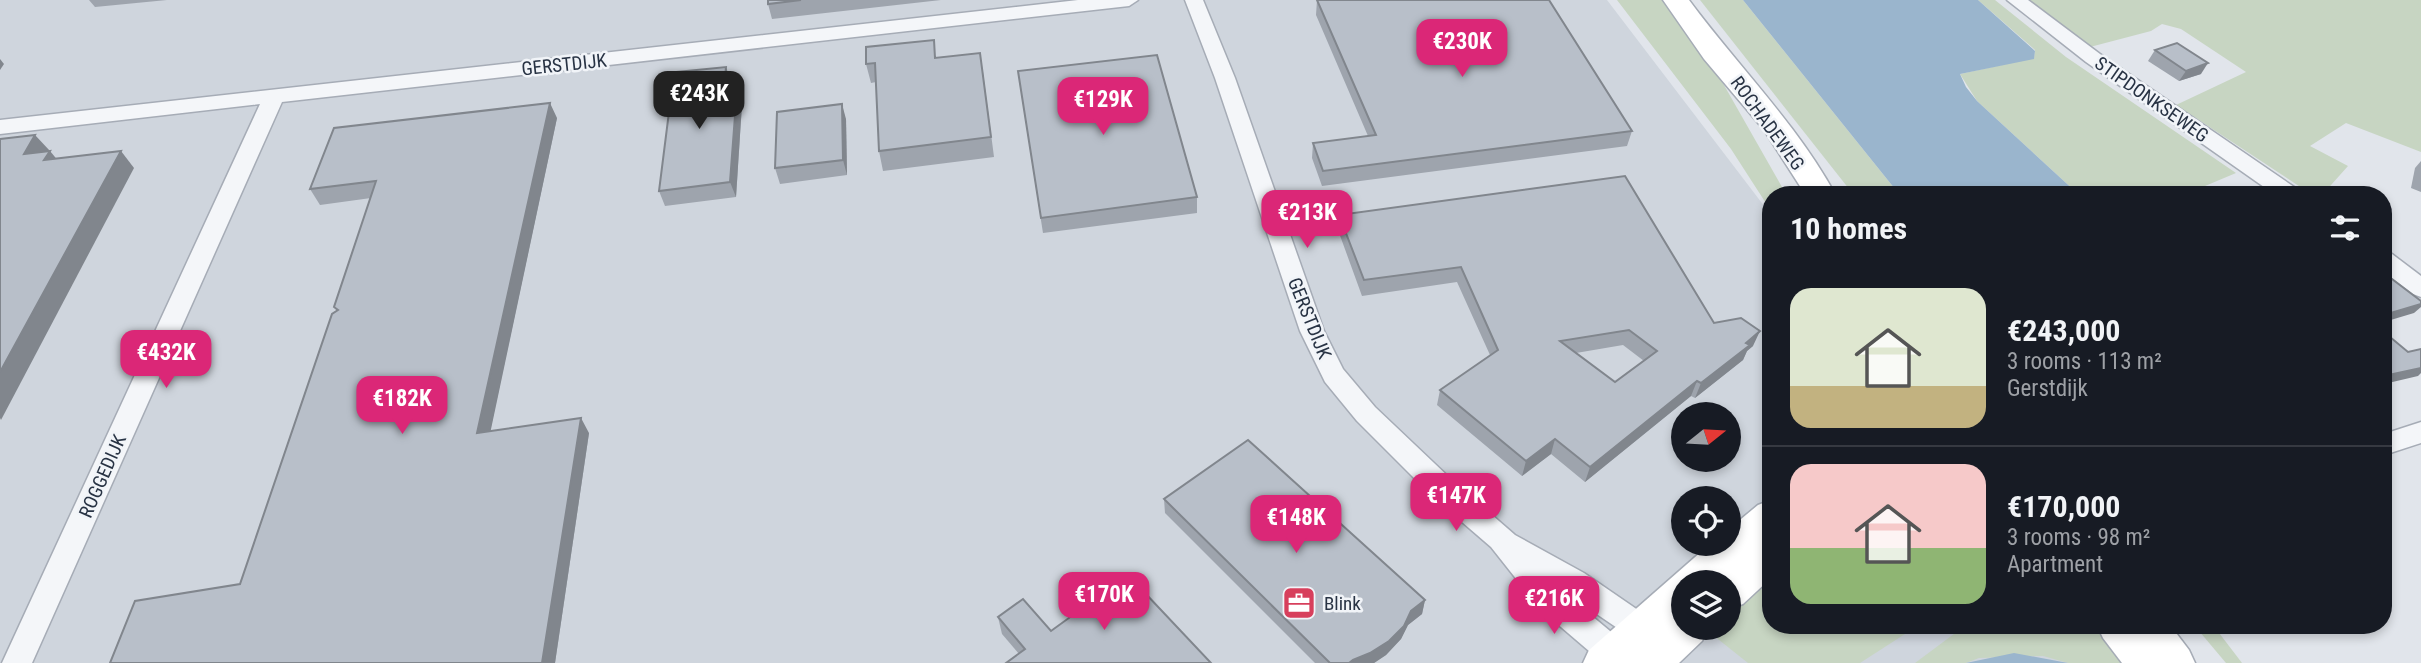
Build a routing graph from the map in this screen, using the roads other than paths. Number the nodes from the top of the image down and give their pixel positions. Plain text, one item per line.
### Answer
1 (1129, 0) edge
2 (1194, 0) edge
3 (1675, 0) edge
4 (2016, 0) edge
5 (1714, 53) junction
6 (274, 97) junction
7 (0, 127) edge
8 (1789, 186) edge
9 (1815, 186) edge
10 (2277, 186) edge
11 (2392, 266) edge
12 (2421, 288) edge
13 (2421, 432) edge
14 (2392, 441) edge
15 (1762, 524) edge
16 (1762, 562) edge
17 (1707, 570) edge
18 (1741, 581) edge
19 (1671, 605) edge
20 (2124, 634) edge
21 (2153, 634) edge
22 (1671, 636) edge
23 (1632, 654) edge
24 (17, 663) edge
25 (2147, 663) edge
26 (2175, 663) edge

1 - 6 street, GERSTDIJK
2 - 23 street, GERSTDIJK
3 - 5 main road, ROCHADEWEG
4 - 10 street, STIPDONKSEWEG
5 - 8 main road, ROCHADEWEG
5 - 9 main road, ROCHADEWEG
6 - 7 street, GERSTDIJK
6 - 24 street, ROGGEDIJK
11 - 12 street
13 - 14 street
15 - 17 main road
16 - 18 main road
19 - 23 main road
20 - 25 main road
21 - 26 main road
22 - 23 main road

